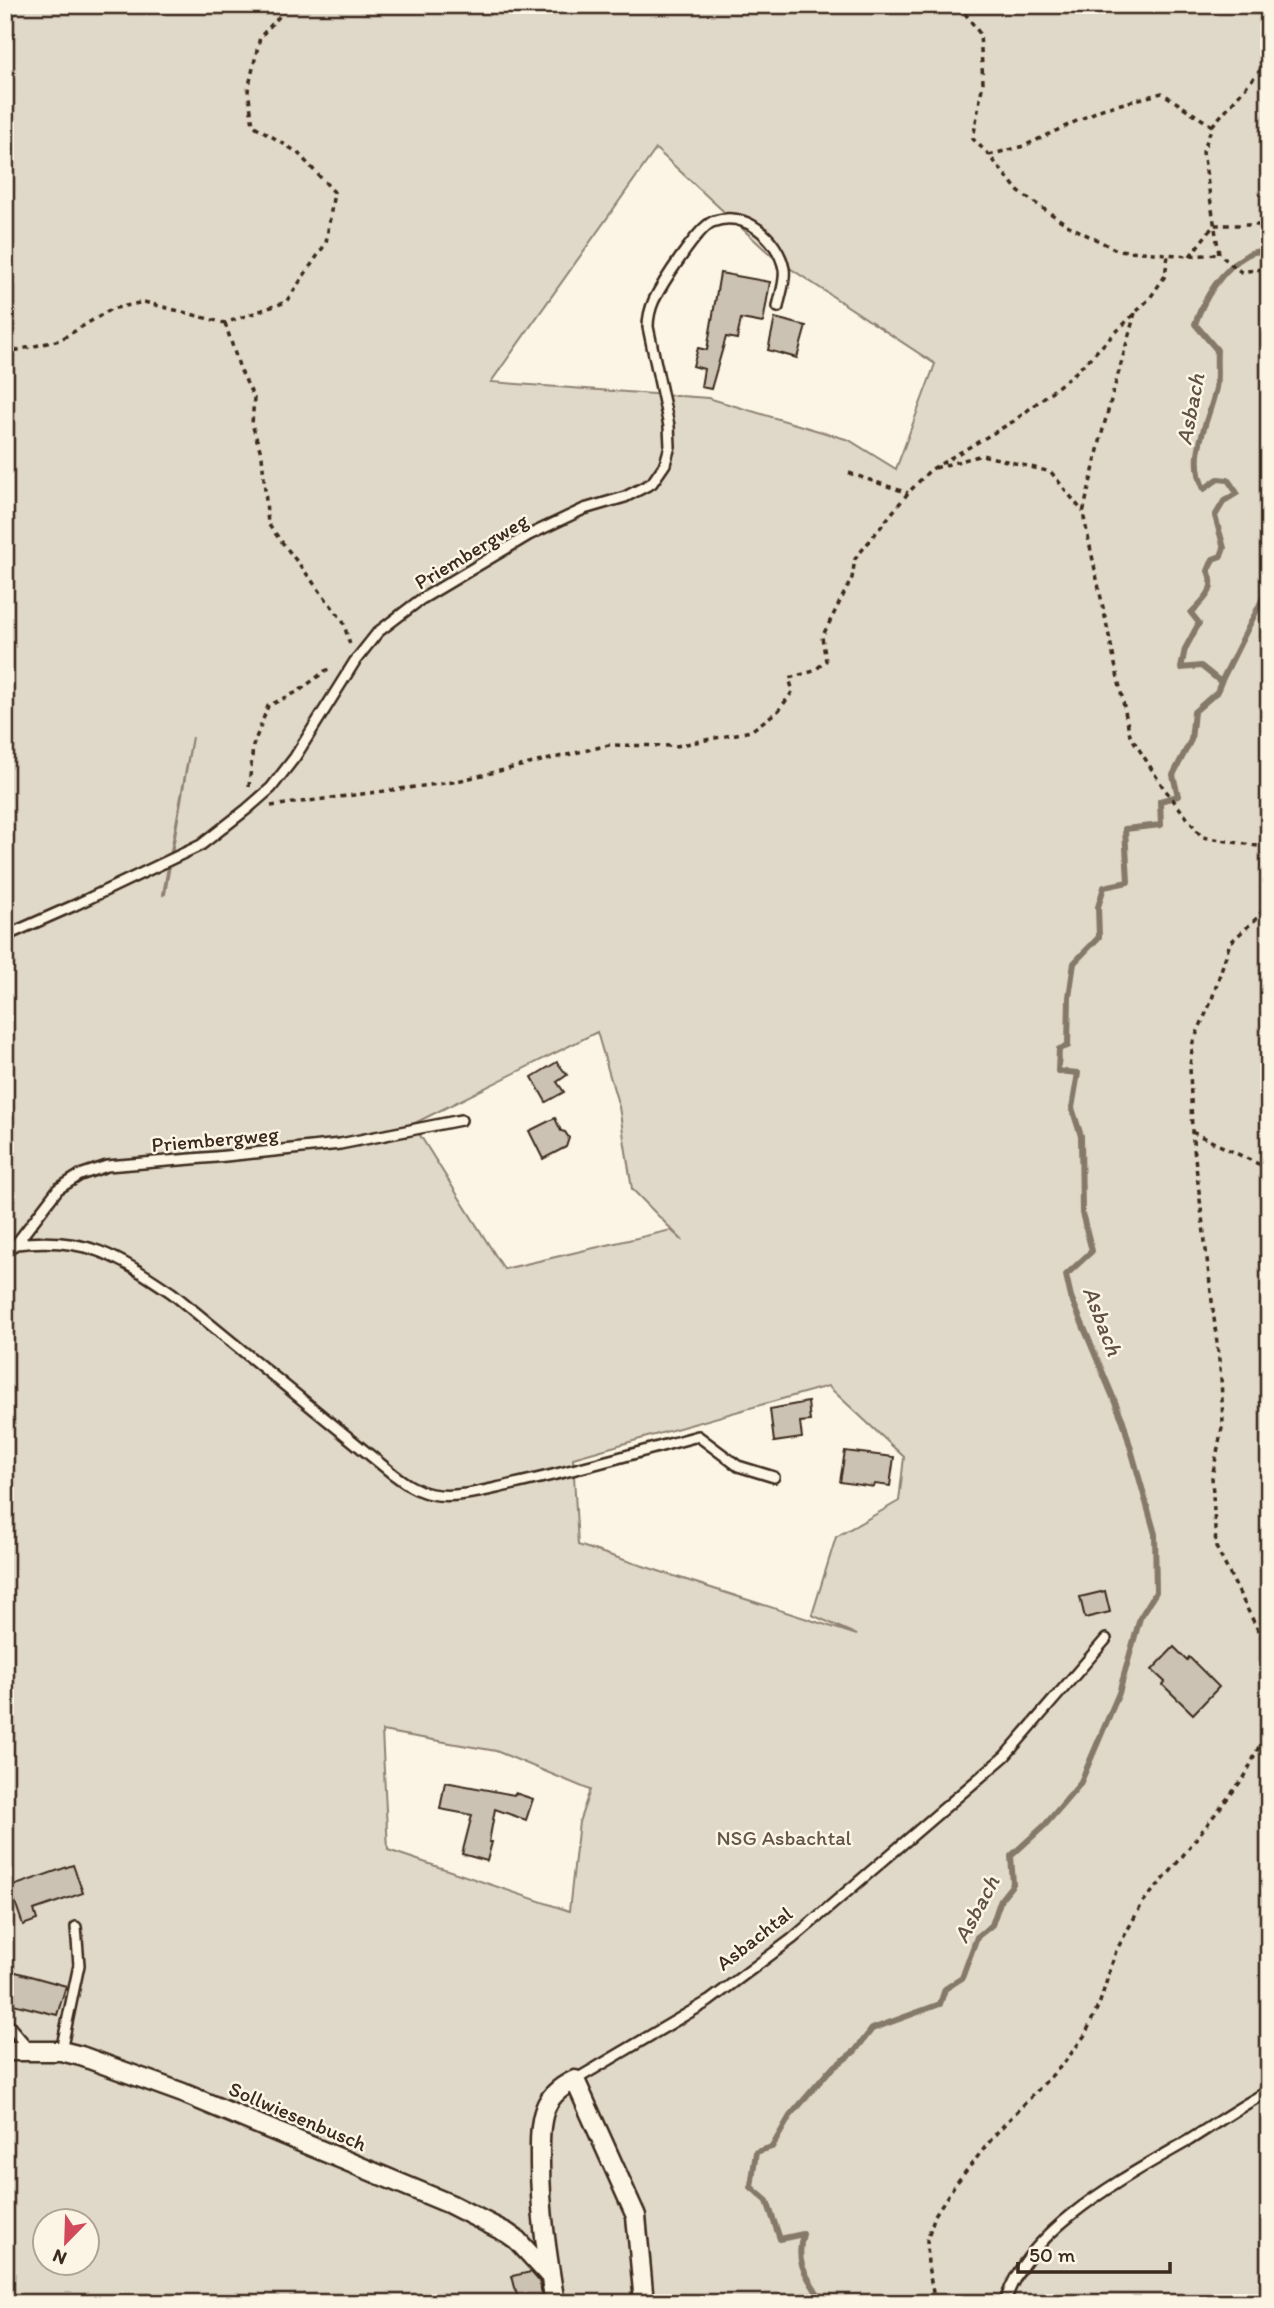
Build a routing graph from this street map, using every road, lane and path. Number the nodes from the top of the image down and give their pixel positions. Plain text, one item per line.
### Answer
1 (290, 5) edge
2 (959, 5) edge
3 (1269, 60) edge
4 (1212, 125) junction
5 (989, 155) junction
6 (1214, 225) junction
7 (1269, 225) edge
8 (1219, 254) junction
9 (1168, 255) junction
10 (1189, 256) junction
11 (1269, 268) edge
12 (778, 307) dead end
13 (1135, 311) junction
14 (225, 323) junction
15 (5, 353) edge
16 (930, 470) junction
17 (849, 473) dead end
18 (908, 493) junction
19 (1083, 513) junction
20 (355, 661) junction
21 (247, 809) junction
22 (1269, 831) edge
23 (1269, 902) edge
24 (5, 936) edge
25 (461, 1120) dead end
26 (1192, 1132) junction
27 (1269, 1169) edge
28 (16, 1244) junction
29 (5, 1251) edge
30 (774, 1477) dead end
31 (1106, 1639) dead end
32 (1269, 1674) edge
33 (1269, 1723) edge
34 (76, 1927) dead end
35 (5, 2021) edge
36 (30, 2050) junction
37 (5, 2051) edge
38 (61, 2051) junction
39 (575, 2080) junction
40 (1269, 2091) edge
41 (550, 2276) junction
42 (555, 2303) edge
43 (644, 2303) edge
44 (934, 2303) edge
45 (1005, 2303) edge

1 - 14 path
2 - 5 path
3 - 4 path
4 - 5 path
4 - 6 path
5 - 9 path
6 - 7 path
6 - 8 path
6 - 10 path
8 - 10 path
8 - 11 path
9 - 10 path
9 - 13 path
12 - 20 lane, Priembergweg
13 - 16 path
13 - 19 path
14 - 15 path
14 - 20 path
16 - 18 path
16 - 19 path
17 - 18 path
18 - 21 path
19 - 22 path
20 - 21 lane, Priembergweg
20 - 21 path
21 - 24 lane, Priembergweg
23 - 26 path
25 - 28 lane, Priembergweg
26 - 27 path
26 - 32 path
28 - 29 lane, Priembergweg
28 - 30 lane
31 - 39 lane, Asbachtal
33 - 44 path
34 - 38 lane
35 - 36 lane
36 - 37 street, Sollwiesenbusch
36 - 38 street, Sollwiesenbusch
38 - 41 street, Sollwiesenbusch
39 - 41 street
39 - 43 street
40 - 45 lane
41 - 42 street

